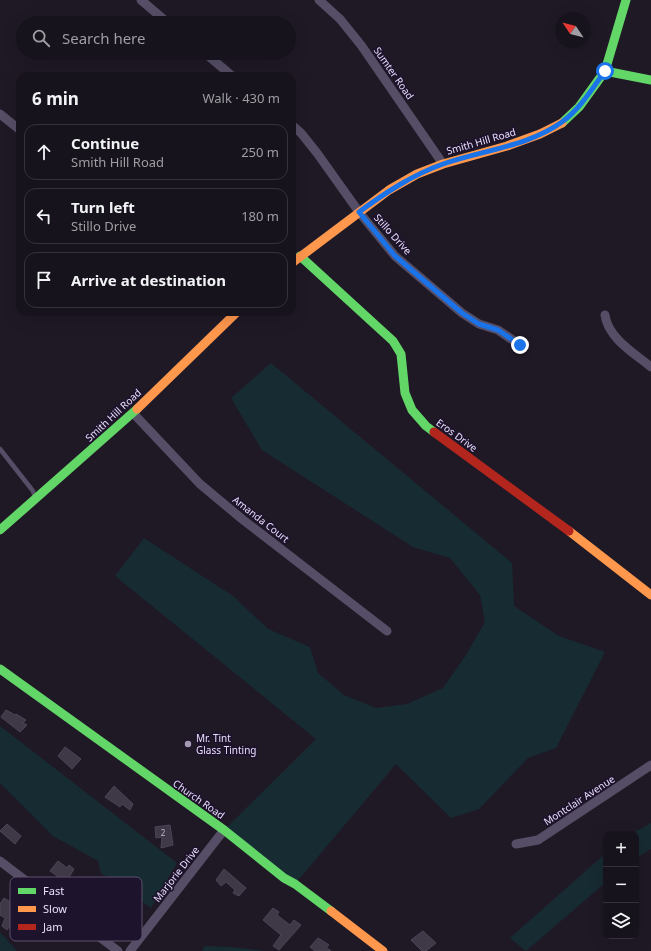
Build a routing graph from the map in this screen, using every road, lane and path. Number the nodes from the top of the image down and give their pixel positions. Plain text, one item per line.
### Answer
1 (141, 0) edge
2 (319, 0) edge
3 (626, 0) edge
4 (160, 16) edge
5 (213, 60) edge
6 (605, 71) junction
7 (227, 72) edge
8 (651, 80) edge
9 (0, 114) edge
10 (16, 127) edge
11 (296, 129) edge
12 (443, 164) junction
13 (359, 212) junction
14 (300, 256) junction
15 (296, 260) edge
16 (604, 315) dead end
17 (233, 316) edge
18 (520, 345) dead end
19 (651, 367) edge
20 (133, 413) junction
21 (0, 448) edge
22 (36, 500) junction
23 (0, 530) edge
24 (651, 595) edge
25 (387, 631) dead end
26 (0, 669) edge
27 (651, 765) edge
28 (224, 830) junction
29 (516, 844) dead end
30 (0, 861) edge
31 (21, 877) edge
32 (142, 936) edge
33 (105, 941) edge
34 (138, 941) edge
35 (118, 951) edge
36 (130, 951) edge
37 (383, 951) edge

1 - 4 street
2 - 12 street, Sumter Road
3 - 6 street, Smith Hill Road
5 - 7 street
6 - 8 street
6 - 12 street, Smith Hill Road
9 - 10 street
11 - 13 street, Stillo Drive
12 - 13 street, Smith Hill Road
13 - 14 street, Smith Hill Road
13 - 18 street, Stillo Drive
14 - 15 street, Smith Hill Road
14 - 24 street, Eros Drive
16 - 19 street
17 - 20 street, Smith Hill Road
20 - 22 street, Smith Hill Road
20 - 25 street, Amanda Court
21 - 22 lane
22 - 23 street, Smith Hill Road
26 - 28 street, Church Road
27 - 29 street, Montclair Avenue
28 - 32 street, Marjorie Drive
28 - 37 street, Church Road
30 - 31 street
33 - 35 street
34 - 36 street, Marjorie Drive

